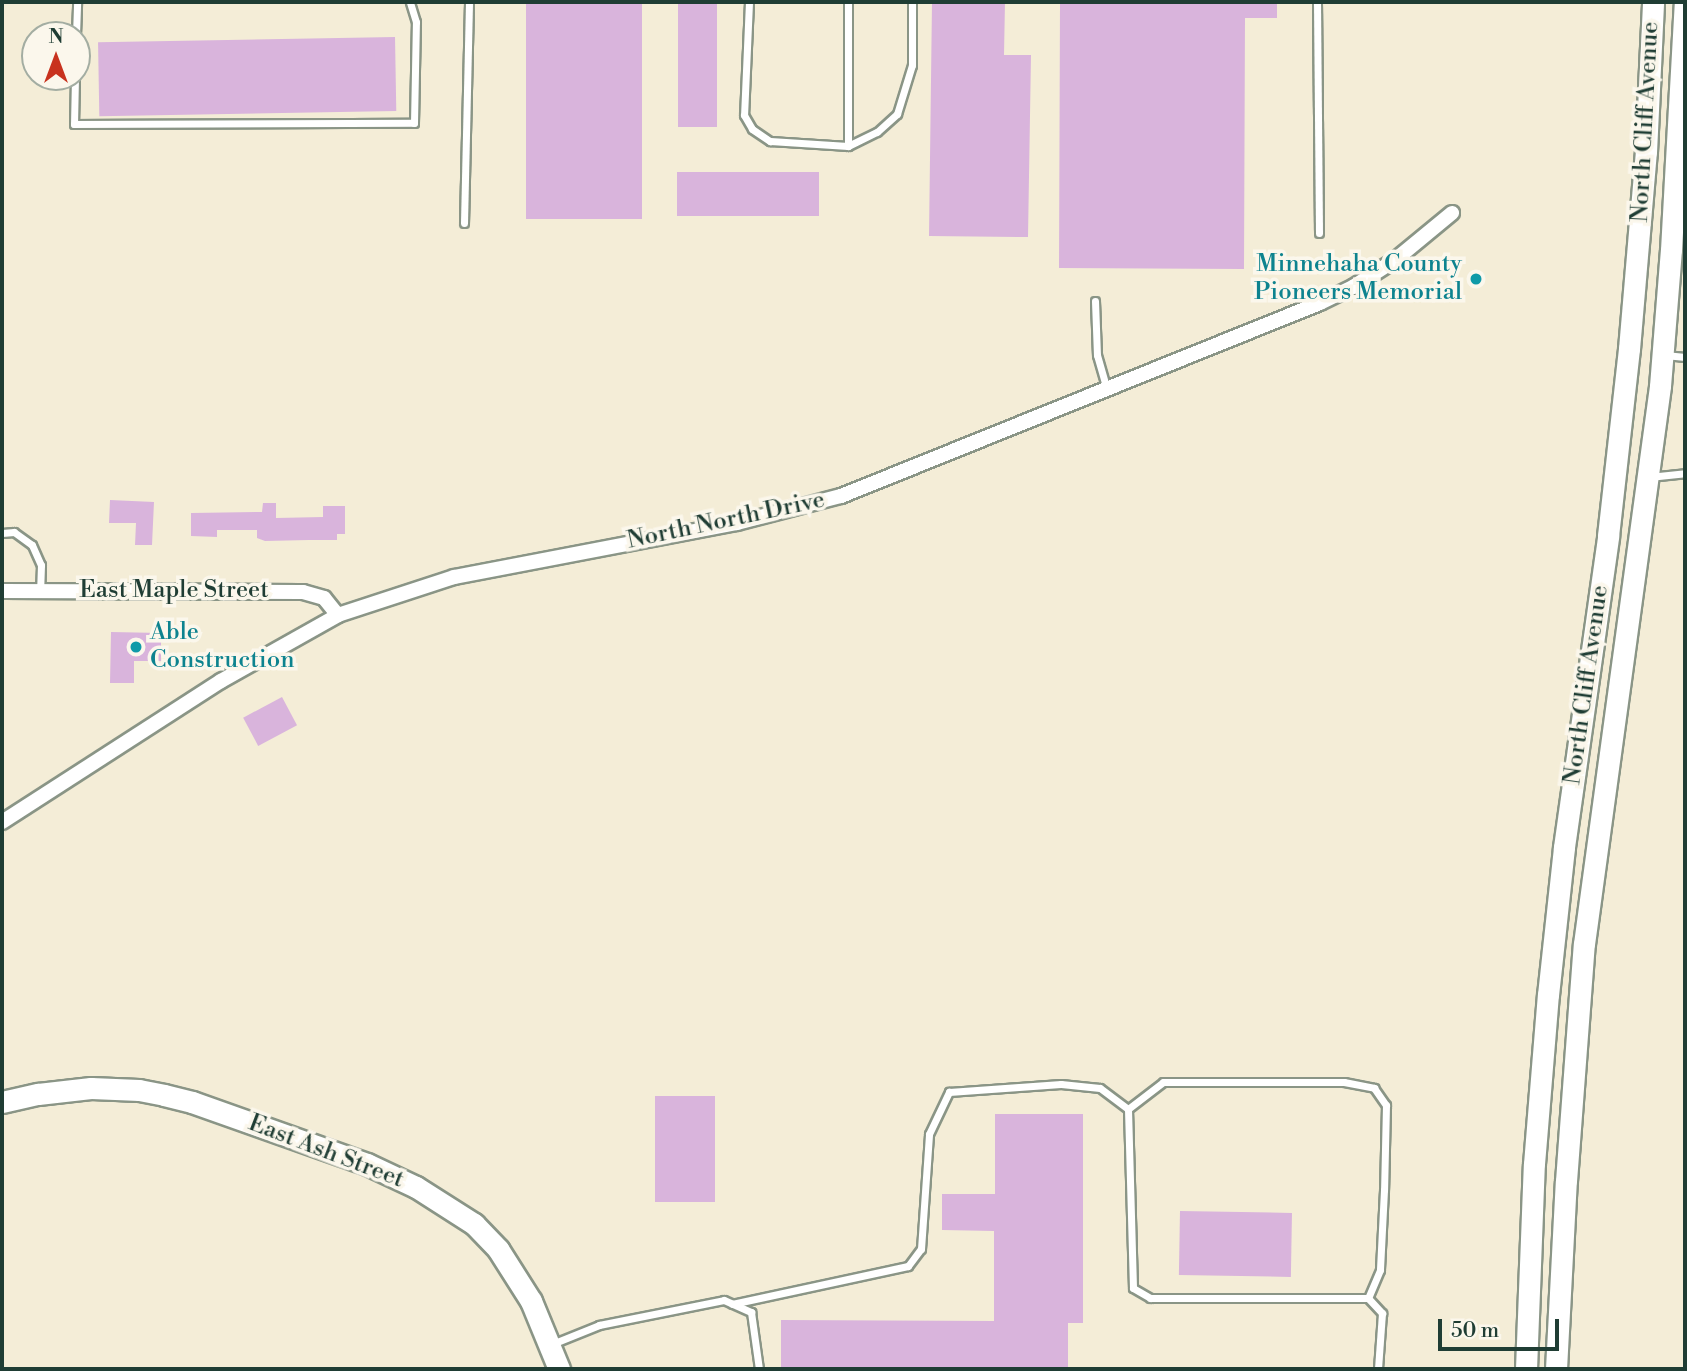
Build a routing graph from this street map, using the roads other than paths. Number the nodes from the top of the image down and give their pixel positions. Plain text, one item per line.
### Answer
1 (77, 2) edge
2 (410, 2) edge
3 (468, 2) edge
4 (749, 2) edge
5 (848, 2) edge
6 (912, 2) edge
7 (1317, 2) edge
8 (1653, 2) edge
9 (1685, 2) edge
10 (76, 21) edge
11 (75, 91) edge
12 (848, 146) junction
13 (1452, 213) dead end
14 (464, 223) dead end
15 (1319, 233) dead end
16 (1095, 301) dead end
17 (1662, 355) junction
18 (1685, 357) edge
19 (1107, 390) junction
20 (1685, 473) edge
21 (1649, 477) junction
22 (2, 533) edge
23 (2, 591) edge
24 (40, 591) junction
25 (338, 615) junction
26 (2, 822) edge
27 (2, 1102) edge
28 (1128, 1109) junction
29 (1368, 1298) junction
30 (732, 1304) junction
31 (551, 1345) junction
32 (559, 1369) edge
33 (759, 1369) edge
34 (1378, 1369) edge
35 (1526, 1369) edge
36 (1556, 1369) edge

1 - 10 lane
2 - 11 lane
3 - 14 lane
4 - 12 lane
5 - 12 lane
6 - 12 lane
7 - 15 lane
8 - 35 main road, North Cliff Avenue
9 - 17 main road, North Cliff Avenue
13 - 19 street, North North Drive
16 - 19 lane
17 - 18 lane
17 - 21 main road, North Cliff Avenue
19 - 25 street, North North Drive
20 - 21 lane
21 - 36 main road, North Cliff Avenue
22 - 24 lane
23 - 24 street, East Maple Street
24 - 25 street, East Maple Street
25 - 26 street, North North Drive
27 - 31 main road, East Ash Street
28 - 29 lane
28 - 29 lane
28 - 30 lane
29 - 34 lane
30 - 31 lane
30 - 33 lane
31 - 32 main road, East Ash Street

